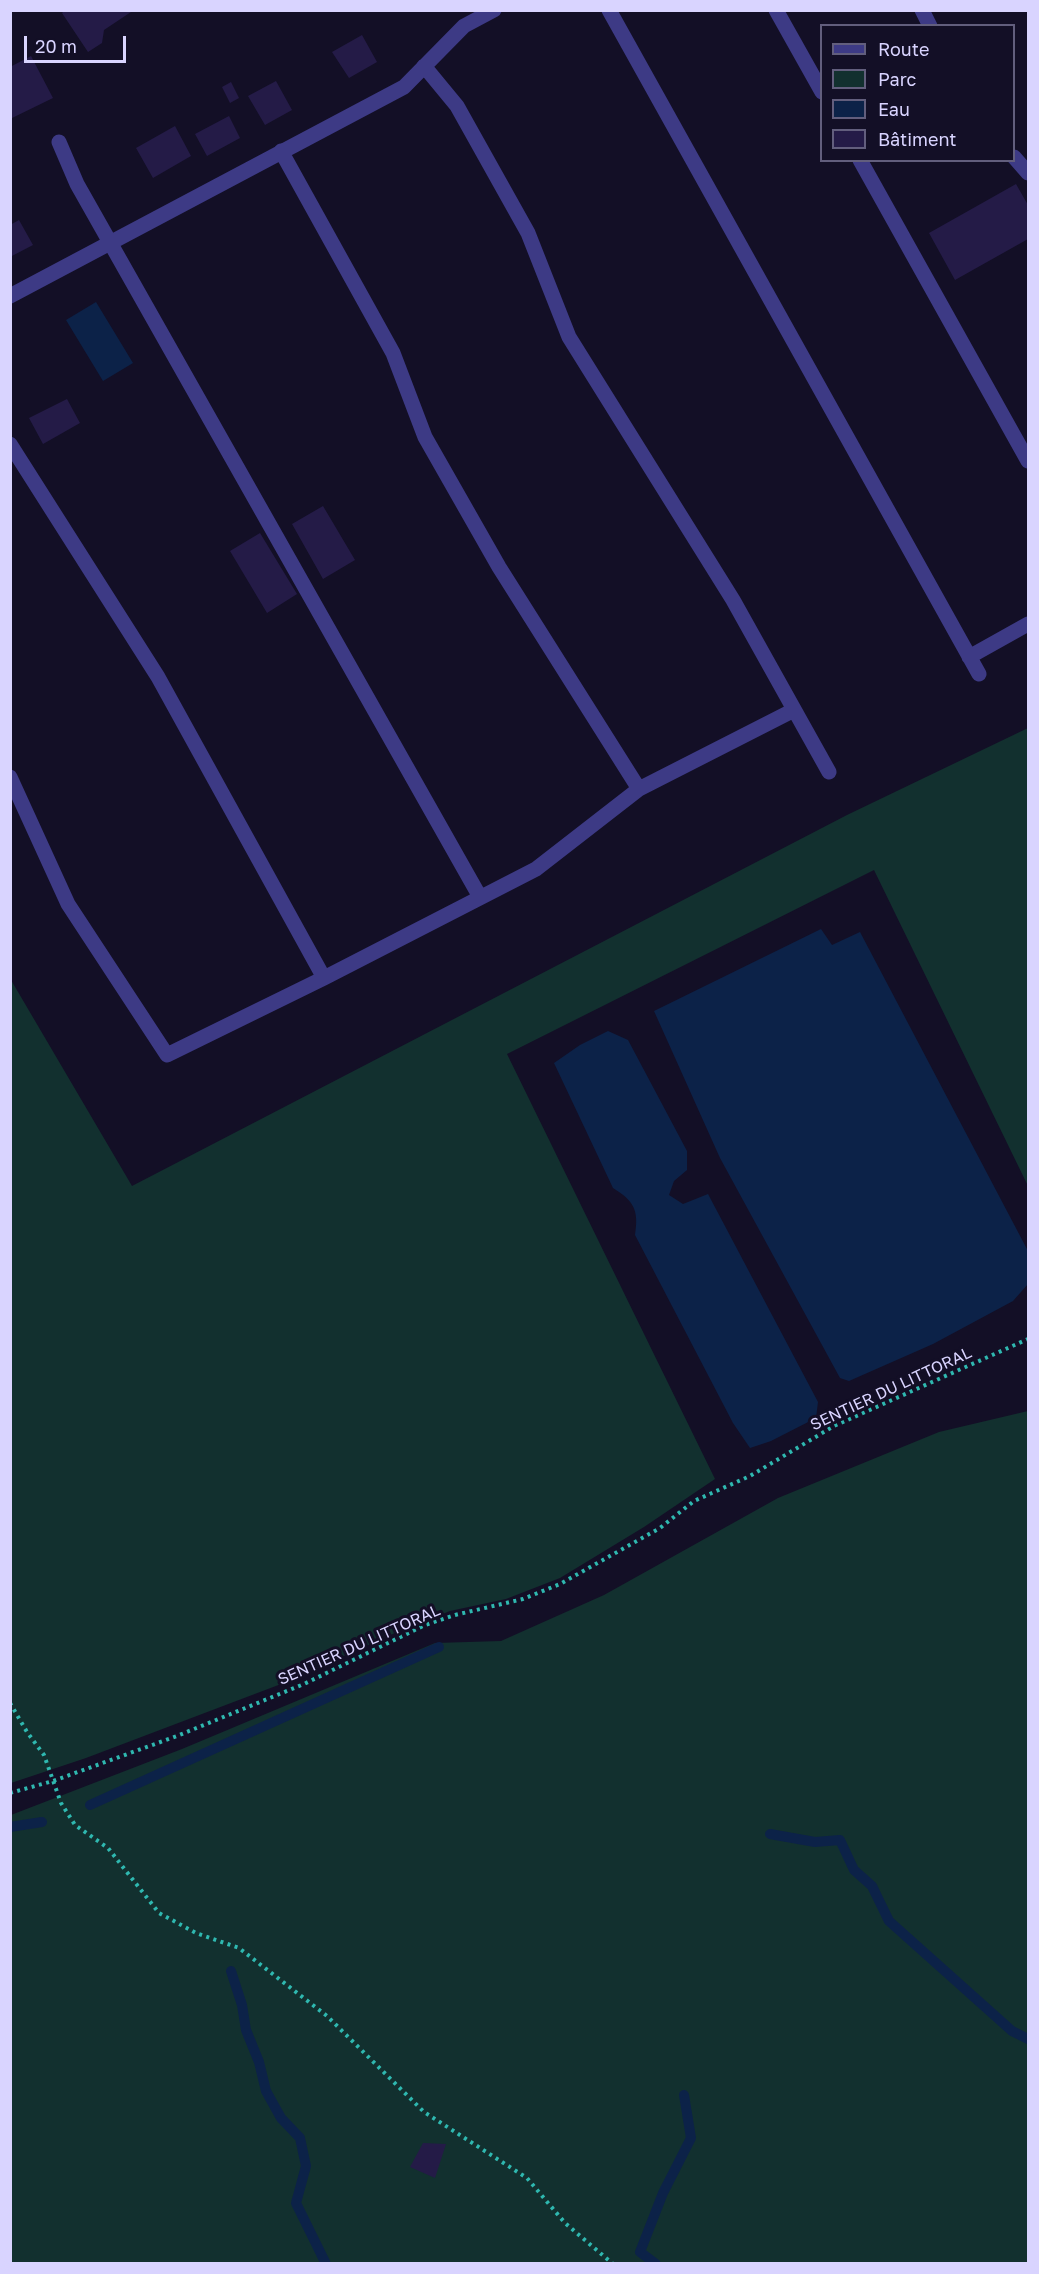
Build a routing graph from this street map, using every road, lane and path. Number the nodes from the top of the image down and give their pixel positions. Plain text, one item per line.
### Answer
1 (494, 10) edge
2 (609, 10) edge
3 (776, 10) edge
4 (922, 10) edge
5 (929, 24) edge
6 (424, 66) junction
7 (820, 88) edge
8 (59, 142) dead end
9 (281, 152) junction
10 (1015, 159) edge
11 (861, 162) edge
12 (1029, 173) edge
13 (111, 242) junction
14 (10, 296) edge
15 (10, 444) edge
16 (1029, 460) edge
17 (1029, 624) edge
18 (969, 657) junction
19 (979, 674) dead end
20 (794, 710) junction
21 (829, 772) dead end
22 (10, 777) edge
23 (639, 789) junction
24 (480, 897) junction
25 (324, 978) junction
26 (1029, 1339) edge
27 (10, 1703) edge
28 (53, 1781) junction
29 (10, 1793) edge
30 (613, 2264) edge

1 - 6 lane
2 - 18 lane
3 - 7 lane
4 - 5 lane
6 - 9 lane
6 - 20 lane
8 - 13 lane
9 - 13 lane
9 - 23 lane
10 - 12 lane
11 - 16 lane
13 - 14 lane
13 - 24 lane
15 - 25 lane
17 - 18 lane
18 - 19 lane
20 - 21 lane
20 - 23 lane
22 - 25 lane
23 - 24 lane
24 - 25 lane
26 - 28 path, SENTIER DU LITTORAL
27 - 28 path
28 - 29 path, SENTIER DU LITTORAL
28 - 30 path

